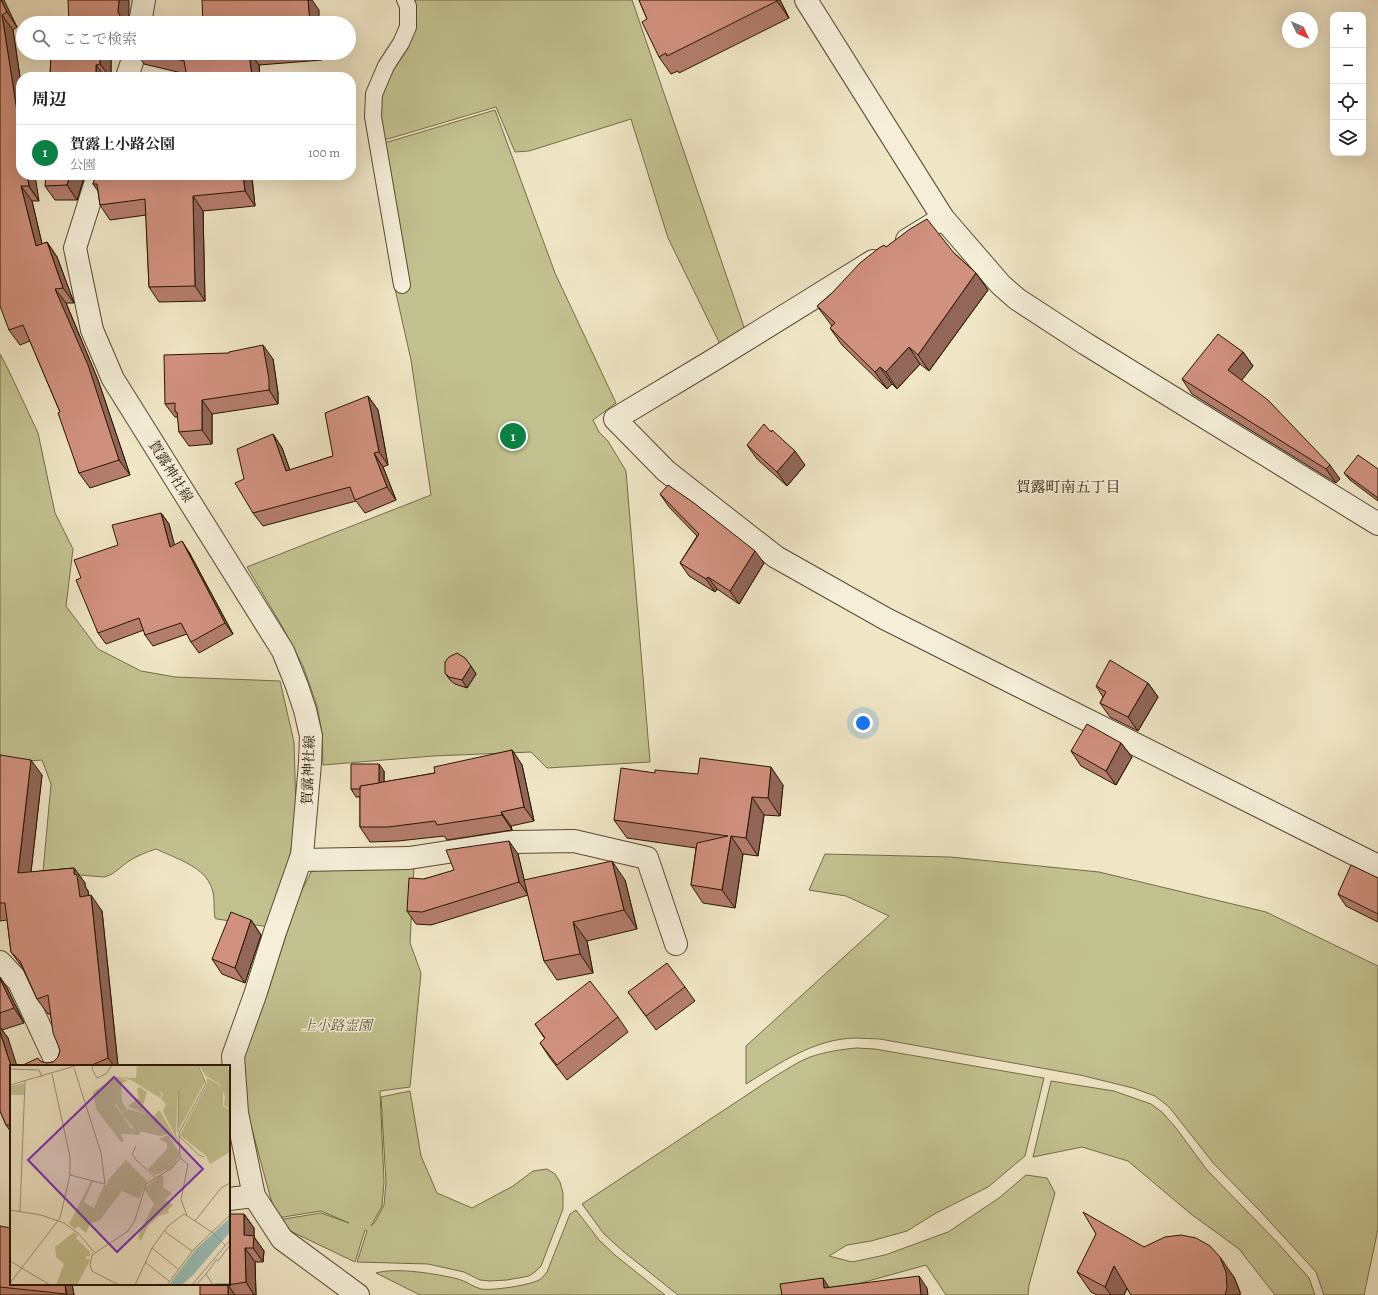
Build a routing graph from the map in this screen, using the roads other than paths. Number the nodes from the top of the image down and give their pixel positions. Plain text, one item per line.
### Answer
1 (144, 0) edge
2 (405, 0) edge
3 (806, 0) edge
4 (141, 16) edge
5 (133, 60) edge
6 (129, 72) edge
7 (96, 180) edge
8 (943, 218) junction
9 (402, 285) dead end
10 (1378, 524) edge
11 (301, 860) junction
12 (1378, 866) edge
13 (676, 944) dead end
14 (0, 962) edge
15 (58, 1065) edge
16 (254, 1196) junction
17 (230, 1199) edge
18 (358, 1295) edge

1 - 4 street
2 - 9 lane
3 - 8 street
5 - 6 street
7 - 11 street, 賀露神社線
8 - 10 street
8 - 12 street
11 - 13 street
11 - 16 street, 賀露神社線
14 - 15 street
16 - 17 street
16 - 18 street, 賀露神社線

